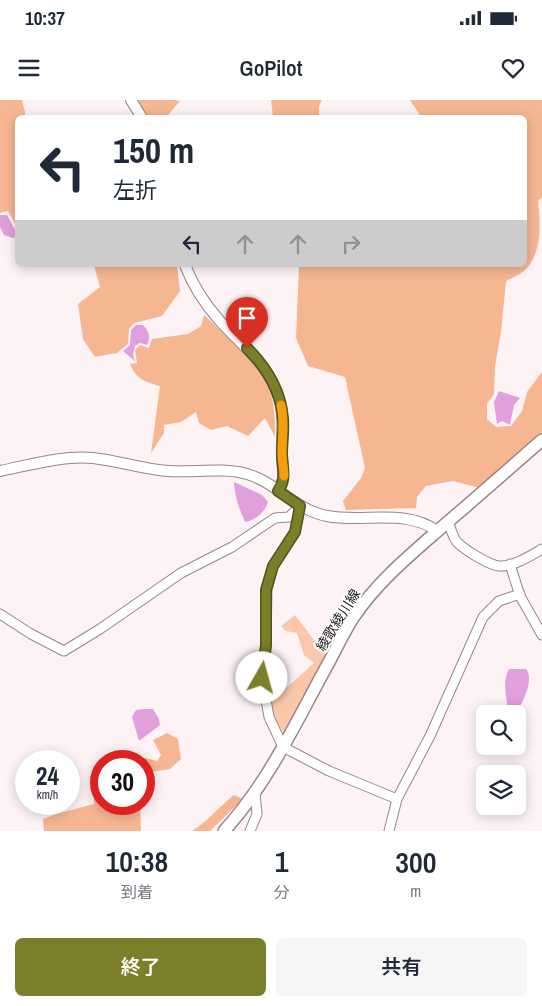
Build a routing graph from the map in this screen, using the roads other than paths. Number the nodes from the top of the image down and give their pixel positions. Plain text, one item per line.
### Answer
1 (131, 100) edge
2 (140, 115) edge
3 (186, 267) edge
4 (542, 440) edge
5 (0, 471) edge
6 (278, 491) junction
7 (300, 506) junction
8 (448, 522) junction
9 (437, 531) junction
10 (542, 549) edge
11 (510, 564) junction
12 (520, 594) junction
13 (0, 614) edge
14 (542, 635) edge
15 (283, 746) junction
16 (255, 793) junction
17 (397, 799) junction
18 (224, 831) edge
19 (250, 831) edge
20 (389, 831) edge

1 - 2 street
3 - 6 street
4 - 8 main road, 綾歌綾川線
5 - 6 street
6 - 7 street
7 - 9 street
7 - 13 street
7 - 15 street
8 - 9 main road, 綾歌綾川線
8 - 11 street
9 - 15 main road, 綾歌綾川線
10 - 11 street
11 - 12 street
12 - 14 street
12 - 17 street
15 - 16 main road, 綾歌綾川線
15 - 17 street
16 - 18 main road, 綾歌綾川線
16 - 19 street
17 - 20 street

